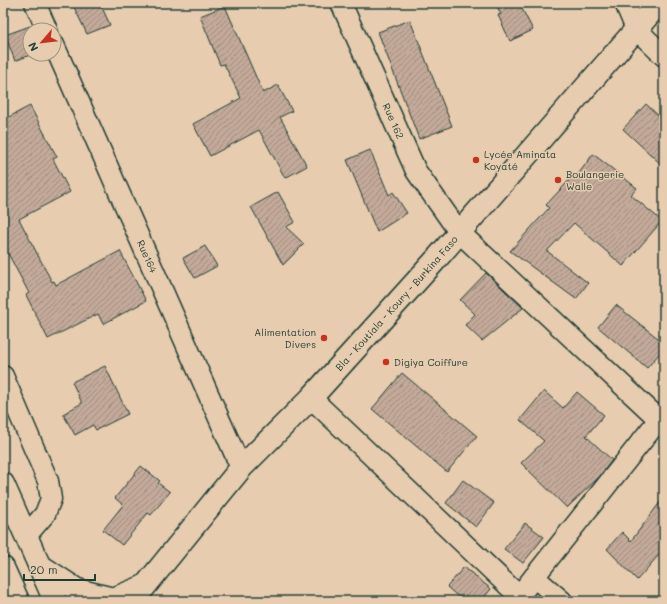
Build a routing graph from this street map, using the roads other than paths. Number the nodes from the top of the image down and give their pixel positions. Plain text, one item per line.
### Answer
1 (35, 3) edge
2 (340, 3) edge
3 (625, 3) edge
4 (659, 3) edge
5 (43, 22) edge
6 (636, 29) junction
7 (664, 56) edge
8 (62, 62) edge
9 (459, 232) junction
10 (3, 376) edge
11 (310, 398) junction
12 (662, 419) edge
13 (241, 468) junction
14 (3, 484) edge
15 (26, 536) junction
16 (39, 565) junction
17 (3, 568) edge
18 (534, 577) junction
19 (139, 593) edge
20 (18, 601) edge
21 (55, 601) edge
22 (562, 601) edge

1 - 5 street
2 - 9 street, Rue 162
3 - 6 street
4 - 6 main road, Bla - Koutiala - Koury - Burkina Faso
6 - 7 street
6 - 9 main road, Bla - Koutiala - Koury - Burkina Faso
8 - 13 street, Rue164
9 - 11 main road, Bla - Koutiala - Koury - Burkina Faso
9 - 12 street, Rue 162
10 - 15 street
11 - 13 main road, Bla - Koutiala - Koury - Burkina Faso
11 - 18 street
12 - 18 street
13 - 19 main road, Bla - Koutiala - Koury - Burkina Faso
14 - 15 main road
15 - 16 main road
16 - 19 main road
16 - 21 main road
17 - 20 main road
18 - 22 street

